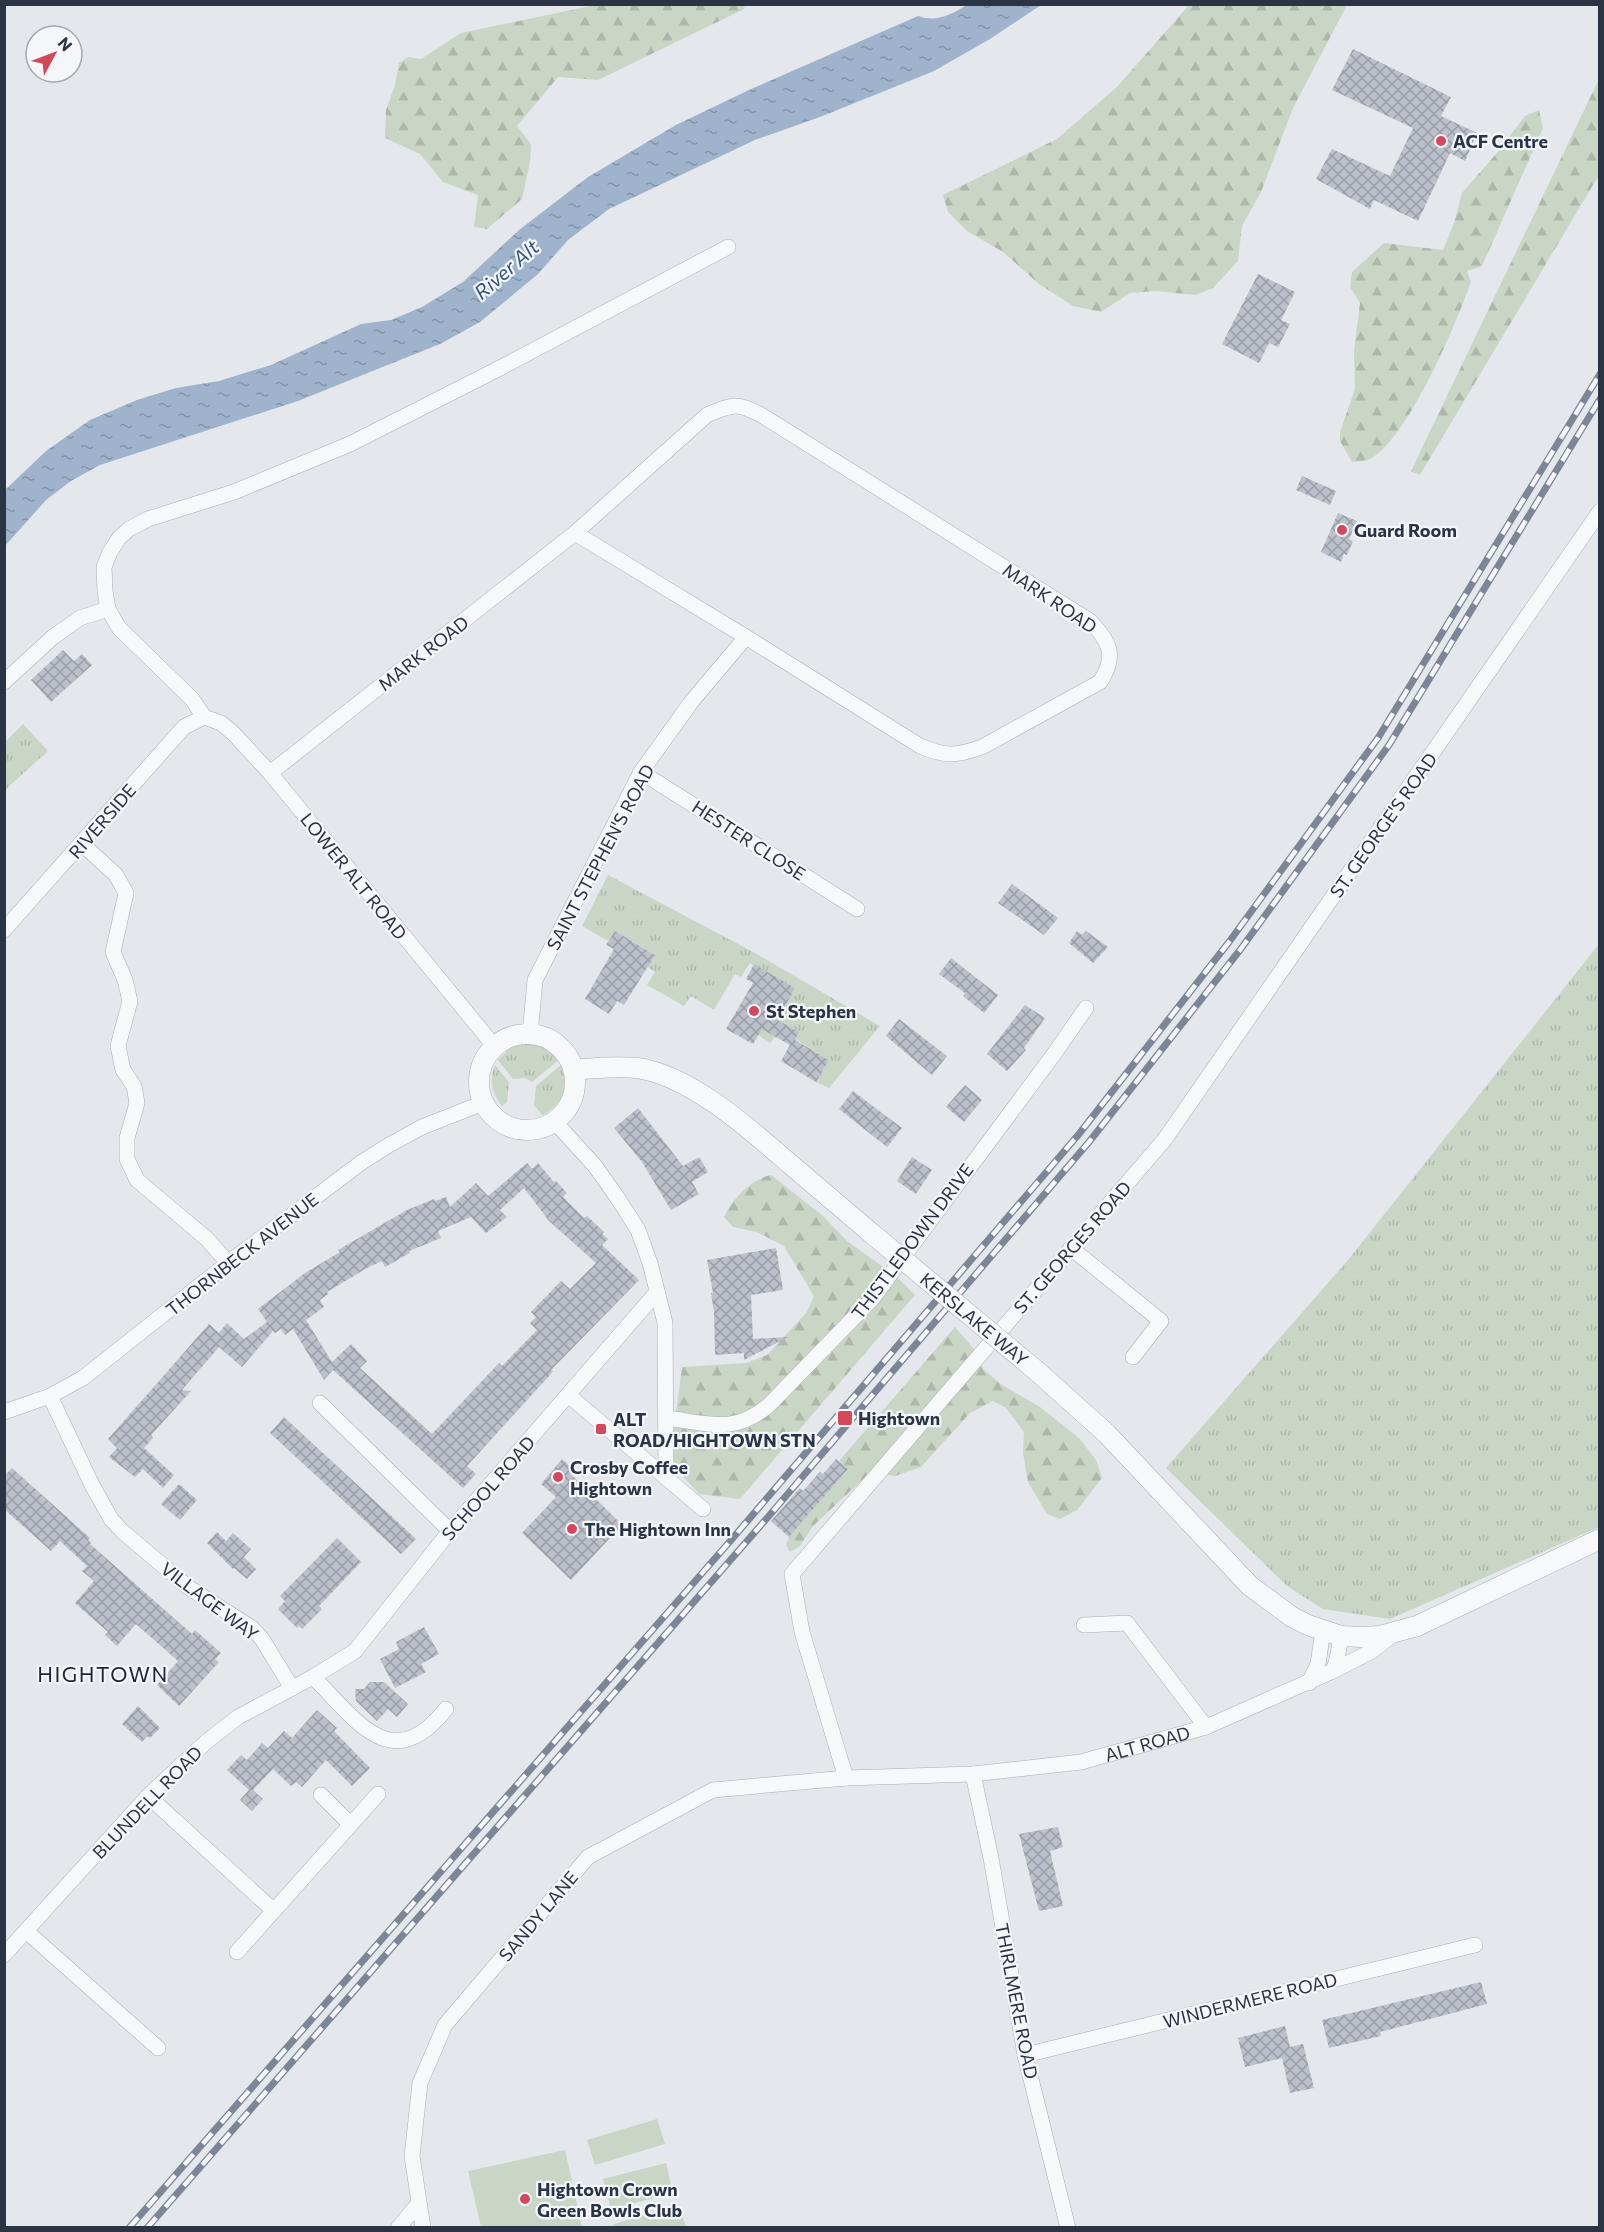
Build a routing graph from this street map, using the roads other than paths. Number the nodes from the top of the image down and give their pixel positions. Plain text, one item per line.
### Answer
1 (728, 247) dead end
2 (1599, 511) edge
3 (576, 533) junction
4 (108, 609) junction
5 (746, 637) junction
6 (4, 682) edge
7 (204, 717) junction
8 (641, 772) junction
9 (270, 773) junction
10 (82, 844) junction
11 (856, 909) dead end
12 (4, 930) edge
13 (1086, 1008) dead end
14 (530, 1035) junction
15 (495, 1047) junction
16 (573, 1070) junction
17 (483, 1103) junction
18 (554, 1122) junction
19 (1165, 1139) joint
20 (1071, 1248) junction
21 (228, 1263) junction
22 (657, 1292) junction
23 (1133, 1357) dead end
24 (568, 1395) junction
25 (50, 1396) junction
26 (320, 1403) dead end
27 (4, 1412) edge
28 (666, 1418) junction
29 (666, 1476) junction
30 (703, 1509) dead end
31 (450, 1531) junction
32 (1599, 1539) edge
33 (1084, 1625) dead end
34 (1332, 1633) junction
35 (1394, 1634) junction
36 (1333, 1671) junction
37 (313, 1677) junction
38 (1309, 1683) junction
39 (292, 1688) junction
40 (446, 1709) dead end
41 (1206, 1727) junction
42 (974, 1774) junction
43 (846, 1778) junction
44 (378, 1794) dead end
45 (321, 1795) dead end
46 (148, 1796) junction
47 (350, 1824) junction
48 (273, 1910) junction
49 (26, 1931) junction
50 (1475, 1945) dead end
51 (237, 1952) dead end
52 (4, 1955) edge
53 (158, 2048) dead end
54 (1025, 2055) junction
55 (418, 2204) junction
56 (398, 2228) edge
57 (423, 2228) edge
58 (1068, 2228) edge

1 - 4 street
2 - 19 street, ST. GEORGE'S ROAD
3 - 5 street, MARK ROAD
3 - 5 street, MARK ROAD
3 - 9 street, MARK ROAD
4 - 6 street
4 - 7 street
5 - 8 street, SAINT STEPHEN'S ROAD
7 - 9 street, LOWER ALT ROAD
7 - 10 street, RIVERSIDE
8 - 11 street, HESTER CLOSE
8 - 14 street, SAINT STEPHEN'S ROAD
9 - 15 street, LOWER ALT ROAD
10 - 12 street, RIVERSIDE
10 - 21 street
13 - 28 street, THISTLEDOWN DRIVE
14 - 15 street
14 - 16 street
15 - 17 street
16 - 18 street
16 - 34 street, KERSLAKE WAY, bridge
17 - 18 street
17 - 21 street, THORNBECK AVENUE
18 - 22 street
19 - 20 street, ST. GEORGES ROAD
20 - 23 street
20 - 43 street, ST. GEORGES ROAD
21 - 25 street, THORNBECK AVENUE
22 - 24 street, SCHOOL ROAD
22 - 28 street
24 - 29 street
24 - 31 street, SCHOOL ROAD
25 - 27 street, THORNBECK AVENUE
25 - 39 street, VILLAGE WAY
26 - 31 street
28 - 29 street
29 - 30 street
31 - 37 street, SCHOOL ROAD
32 - 35 street
33 - 41 street
34 - 35 street
34 - 36 street
34 - 38 street
35 - 36 street, ALT ROAD
36 - 38 street, ALT ROAD
37 - 39 street, BLUNDELL ROAD
37 - 40 street
38 - 41 street, ALT ROAD
39 - 46 street, BLUNDELL ROAD
41 - 42 street, ALT ROAD
42 - 43 street, ALT ROAD
42 - 54 street, THIRLMERE ROAD
43 - 55 street, SANDY LANE
44 - 47 street
45 - 47 street
46 - 48 street
46 - 49 street, BLUNDELL ROAD
47 - 48 street
48 - 51 street
49 - 52 street, BLUNDELL ROAD
49 - 53 street
50 - 54 street, WINDERMERE ROAD
54 - 58 street, THIRLMERE ROAD
55 - 56 street
55 - 57 street, SANDY LANE

